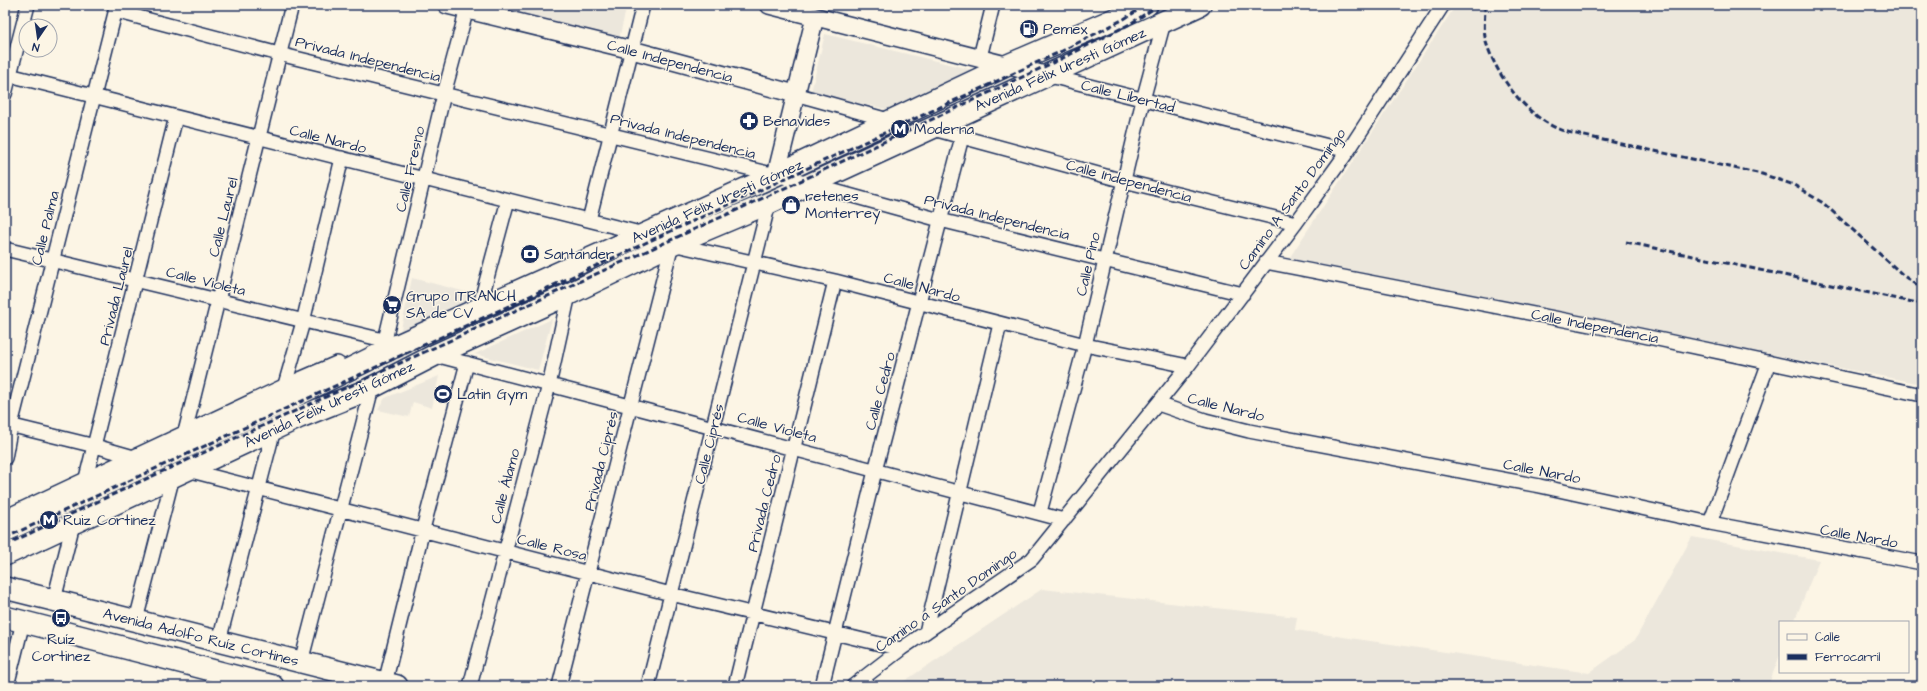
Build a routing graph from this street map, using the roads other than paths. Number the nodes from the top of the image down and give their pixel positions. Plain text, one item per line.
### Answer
1 (28, 5) edge
2 (292, 5) edge
3 (447, 5) edge
4 (643, 5) edge
5 (769, 5) edge
6 (993, 5) edge
7 (1148, 5) edge
8 (1200, 5) edge
9 (1443, 5) edge
10 (116, 8) edge
11 (467, 8) edge
12 (817, 11) edge
13 (1164, 22) junction
14 (632, 50) junction
15 (279, 54) junction
16 (980, 57) junction
17 (1008, 65) junction
18 (7, 74) edge
19 (1045, 75) junction
20 (5, 94) edge
21 (444, 94) junction
22 (795, 94) junction
23 (93, 96) junction
24 (1143, 100) junction
25 (176, 117) junction
26 (892, 121) junction
27 (930, 128) junction
28 (610, 135) junction
29 (962, 137) junction
30 (259, 138) junction
31 (1348, 151) junction
32 (342, 158) junction
33 (776, 175) junction
34 (424, 179) junction
35 (1124, 181) junction
36 (808, 184) junction
37 (508, 200) junction
38 (769, 203) junction
39 (589, 220) junction
40 (940, 220) junction
41 (1296, 223) junction
42 (644, 234) junction
43 (672, 244) junction
44 (5, 249) edge
45 (54, 261) junction
46 (1105, 261) junction
47 (1266, 262) junction
48 (755, 263) junction
49 (136, 281) junction
50 (835, 281) junction
51 (569, 294) junction
52 (1243, 294) junction
53 (219, 300) junction
54 (920, 303) junction
55 (478, 308) junction
56 (303, 322) junction
57 (1000, 324) junction
58 (392, 342) junction
59 (1085, 345) junction
60 (435, 355) junction
61 (1769, 362) junction
62 (467, 363) junction
63 (1188, 366) junction
64 (549, 385) junction
65 (368, 389) junction
66 (288, 393) junction
67 (1922, 395) edge
68 (1158, 404) junction
69 (631, 405) junction
70 (8, 425) edge
71 (713, 426) junction
72 (184, 436) junction
73 (272, 437) junction
74 (95, 446) junction
75 (794, 448) junction
76 (5, 458) edge
77 (137, 458) junction
78 (875, 471) junction
79 (195, 472) junction
80 (85, 482) junction
81 (170, 484) junction
82 (258, 489) junction
83 (959, 492) junction
84 (341, 510) junction
85 (1040, 512) junction
86 (5, 519) edge
87 (1064, 520) junction
88 (1710, 523) junction
89 (423, 530) junction
90 (5, 531) edge
91 (71, 532) junction
92 (504, 552) junction
93 (5, 555) edge
94 (1922, 563) edge
95 (5, 564) edge
96 (589, 573) junction
97 (5, 588) edge
98 (671, 594) junction
99 (54, 600) junction
100 (753, 613) junction
101 (14, 620) edge
102 (136, 620) junction
103 (926, 632) junction
104 (835, 634) junction
105 (219, 641) junction
106 (901, 649) junction
107 (301, 662) junction
108 (391, 684) edge
109 (7, 686) edge
110 (273, 686) edge
111 (470, 686) edge
112 (559, 686) edge
113 (648, 686) edge
114 (735, 686) edge
115 (822, 686) edge
116 (853, 686) edge

1 - 18 street
2 - 15 street, Calle Laurel
3 - 11 street, Calle Independencia
4 - 14 street
5 - 12 street, Calle Libertad
6 - 16 street
7 - 17 main road, Avenida Félix Uresti Gómez
8 - 13 main road, Avenida Félix Uresti Gómez
9 - 31 street, Camino A Santo Domingo
10 - 15 street, Privada Independencia
10 - 23 street, Calle Palma
11 - 14 street, Calle Independencia
11 - 21 street, Calle Fresno
12 - 16 street, Calle Libertad
12 - 22 street
13 - 19 main road, Avenida Félix Uresti Gómez
13 - 24 street, Calle Pino
14 - 22 street, Calle Independencia
14 - 28 street
15 - 21 street, Privada Independencia
15 - 30 street, Calle Laurel
16 - 17 street, Calle Libertad
17 - 19 street, Calle Libertad
17 - 26 main road, Avenida Félix Uresti Gómez
18 - 20 street
18 - 23 street, Calle Nardo
19 - 24 street, Calle Libertad
19 - 27 main road, Avenida Félix Uresti Gómez
21 - 28 street, Privada Independencia
21 - 34 street, Calle Fresno
22 - 26 street, Calle Independencia
22 - 33 street
23 - 25 street, Calle Nardo
23 - 45 street, Calle Palma
24 - 31 street, Calle Libertad
24 - 35 street, Calle Pino
25 - 30 street, Calle Nardo
25 - 49 street, Privada Laurel
26 - 33 main road, Avenida Félix Uresti Gómez
27 - 29 street
27 - 36 main road, Avenida Félix Uresti Gómez
28 - 33 street, Privada Independencia
28 - 39 street
29 - 35 street, Calle Independencia
29 - 40 street, Calle Cedro
30 - 32 street, Calle Nardo
30 - 53 street, Calle Laurel
31 - 41 street, Camino A Santo Domingo
32 - 34 street, Calle Nardo
32 - 56 street
33 - 36 street, Privada Independencia
33 - 42 main road, Avenida Félix Uresti Gómez
34 - 37 street, Calle Nardo
34 - 58 street, Calle Fresno
35 - 41 street, Calle Independencia
35 - 46 street, Calle Pino
36 - 38 main road, Avenida Félix Uresti Gómez
36 - 40 street, Privada Independencia
37 - 39 street, Calle Nardo
37 - 55 street
38 - 43 main road, Avenida Félix Uresti Gómez
38 - 48 street, Calle Ciprés
39 - 42 street, Calle Nardo
40 - 46 street, Privada Independencia
40 - 54 street, Calle Cedro
41 - 47 street, Camino A Santo Domingo
42 - 55 main road, Avenida Félix Uresti Gómez
43 - 48 street, Calle Nardo
43 - 51 main road, Avenida Félix Uresti Gómez
43 - 69 street, Privada Ciprés
44 - 45 street, Calle Violeta
45 - 49 street, Calle Violeta
45 - 70 street, Calle Palma
46 - 52 street, Privada Independencia
46 - 59 street, Calle Pino
47 - 52 street, Camino A Santo Domingo
47 - 61 street, Calle Independencia
48 - 50 street, Calle Nardo
48 - 71 street, Calle Ciprés
49 - 53 street, Calle Violeta
49 - 74 street, Privada Laurel
50 - 54 street, Calle Nardo
50 - 75 street, Privada Cedro
51 - 60 main road, Avenida Félix Uresti Gómez
51 - 64 street, Calle Álamo
52 - 63 street, Camino A Santo Domingo
53 - 56 street, Calle Violeta
53 - 72 street, Calle Laurel
54 - 57 street, Calle Nardo
54 - 78 street, Calle Cedro
55 - 58 main road, Avenida Félix Uresti Gómez
56 - 58 street, Calle Violeta
56 - 66 street
57 - 59 street, Calle Nardo
57 - 83 street
58 - 66 main road, Avenida Félix Uresti Gómez
59 - 63 street, Calle Nardo
59 - 85 street, Calle Pino
60 - 62 street, Calle Violeta
60 - 65 main road, Avenida Félix Uresti Gómez
61 - 67 street, Calle Independencia
61 - 88 street
62 - 64 street, Calle Violeta
62 - 89 street
63 - 68 street, Camino A Santo Domingo
64 - 69 street, Calle Violeta
64 - 92 street, Calle Álamo
65 - 73 street
65 - 84 street
65 - 93 main road, Avenida Félix Uresti Gómez
66 - 72 street
66 - 90 main road, Avenida Félix Uresti Gómez
68 - 87 street, Camino a Santo Domingo
68 - 88 street, Calle Nardo
69 - 71 street, Calle Violeta
69 - 96 street, Privada Ciprés
70 - 74 street
70 - 76 street, Calle Palma
71 - 75 street, Calle Violeta
71 - 98 street, Calle Ciprés
72 - 77 street
73 - 79 street
73 - 82 street
74 - 77 street
74 - 80 street, Privada Laurel
75 - 78 street, Calle Violeta
75 - 100 street, Privada Cedro
77 - 80 street
78 - 83 street, Calle Violeta
78 - 104 street, Calle Cedro
79 - 81 street
79 - 82 street, Calle Rosa
80 - 86 street
81 - 91 street
81 - 102 street
82 - 84 street, Calle Rosa
82 - 105 street
83 - 85 street, Calle Violeta
83 - 103 street
84 - 89 street, Calle Rosa
84 - 107 street
85 - 87 street, Calle Violeta
87 - 103 street, Camino a Santo Domingo
88 - 94 street, Calle Nardo
89 - 92 street, Calle Rosa
89 - 108 street
91 - 95 street
91 - 99 street
92 - 96 street, Calle Rosa
92 - 111 street, Calle Álamo
96 - 98 street, Calle Rosa
96 - 112 street, Privada Ciprés
97 - 99 main road, Avenida Adolfo Ruíz Cortines
98 - 100 street, Calle Rosa
98 - 113 street, Calle Ciprés
99 - 102 main road, Avenida Adolfo Ruíz Cortines
100 - 104 street, Calle Rosa
100 - 114 street, Privada Cedro
101 - 109 street
101 - 110 main road, Avenida Adolfo Ruíz Cortines
102 - 105 main road, Avenida Adolfo Ruíz Cortines
103 - 106 street, Camino a Santo Domingo
104 - 106 street, Calle Rosa
104 - 115 street, Calle Cedro
105 - 107 main road, Avenida Adolfo Ruíz Cortines
106 - 116 street, Camino a Santo Domingo
107 - 108 main road, Avenida Adolfo Ruíz Cortines

